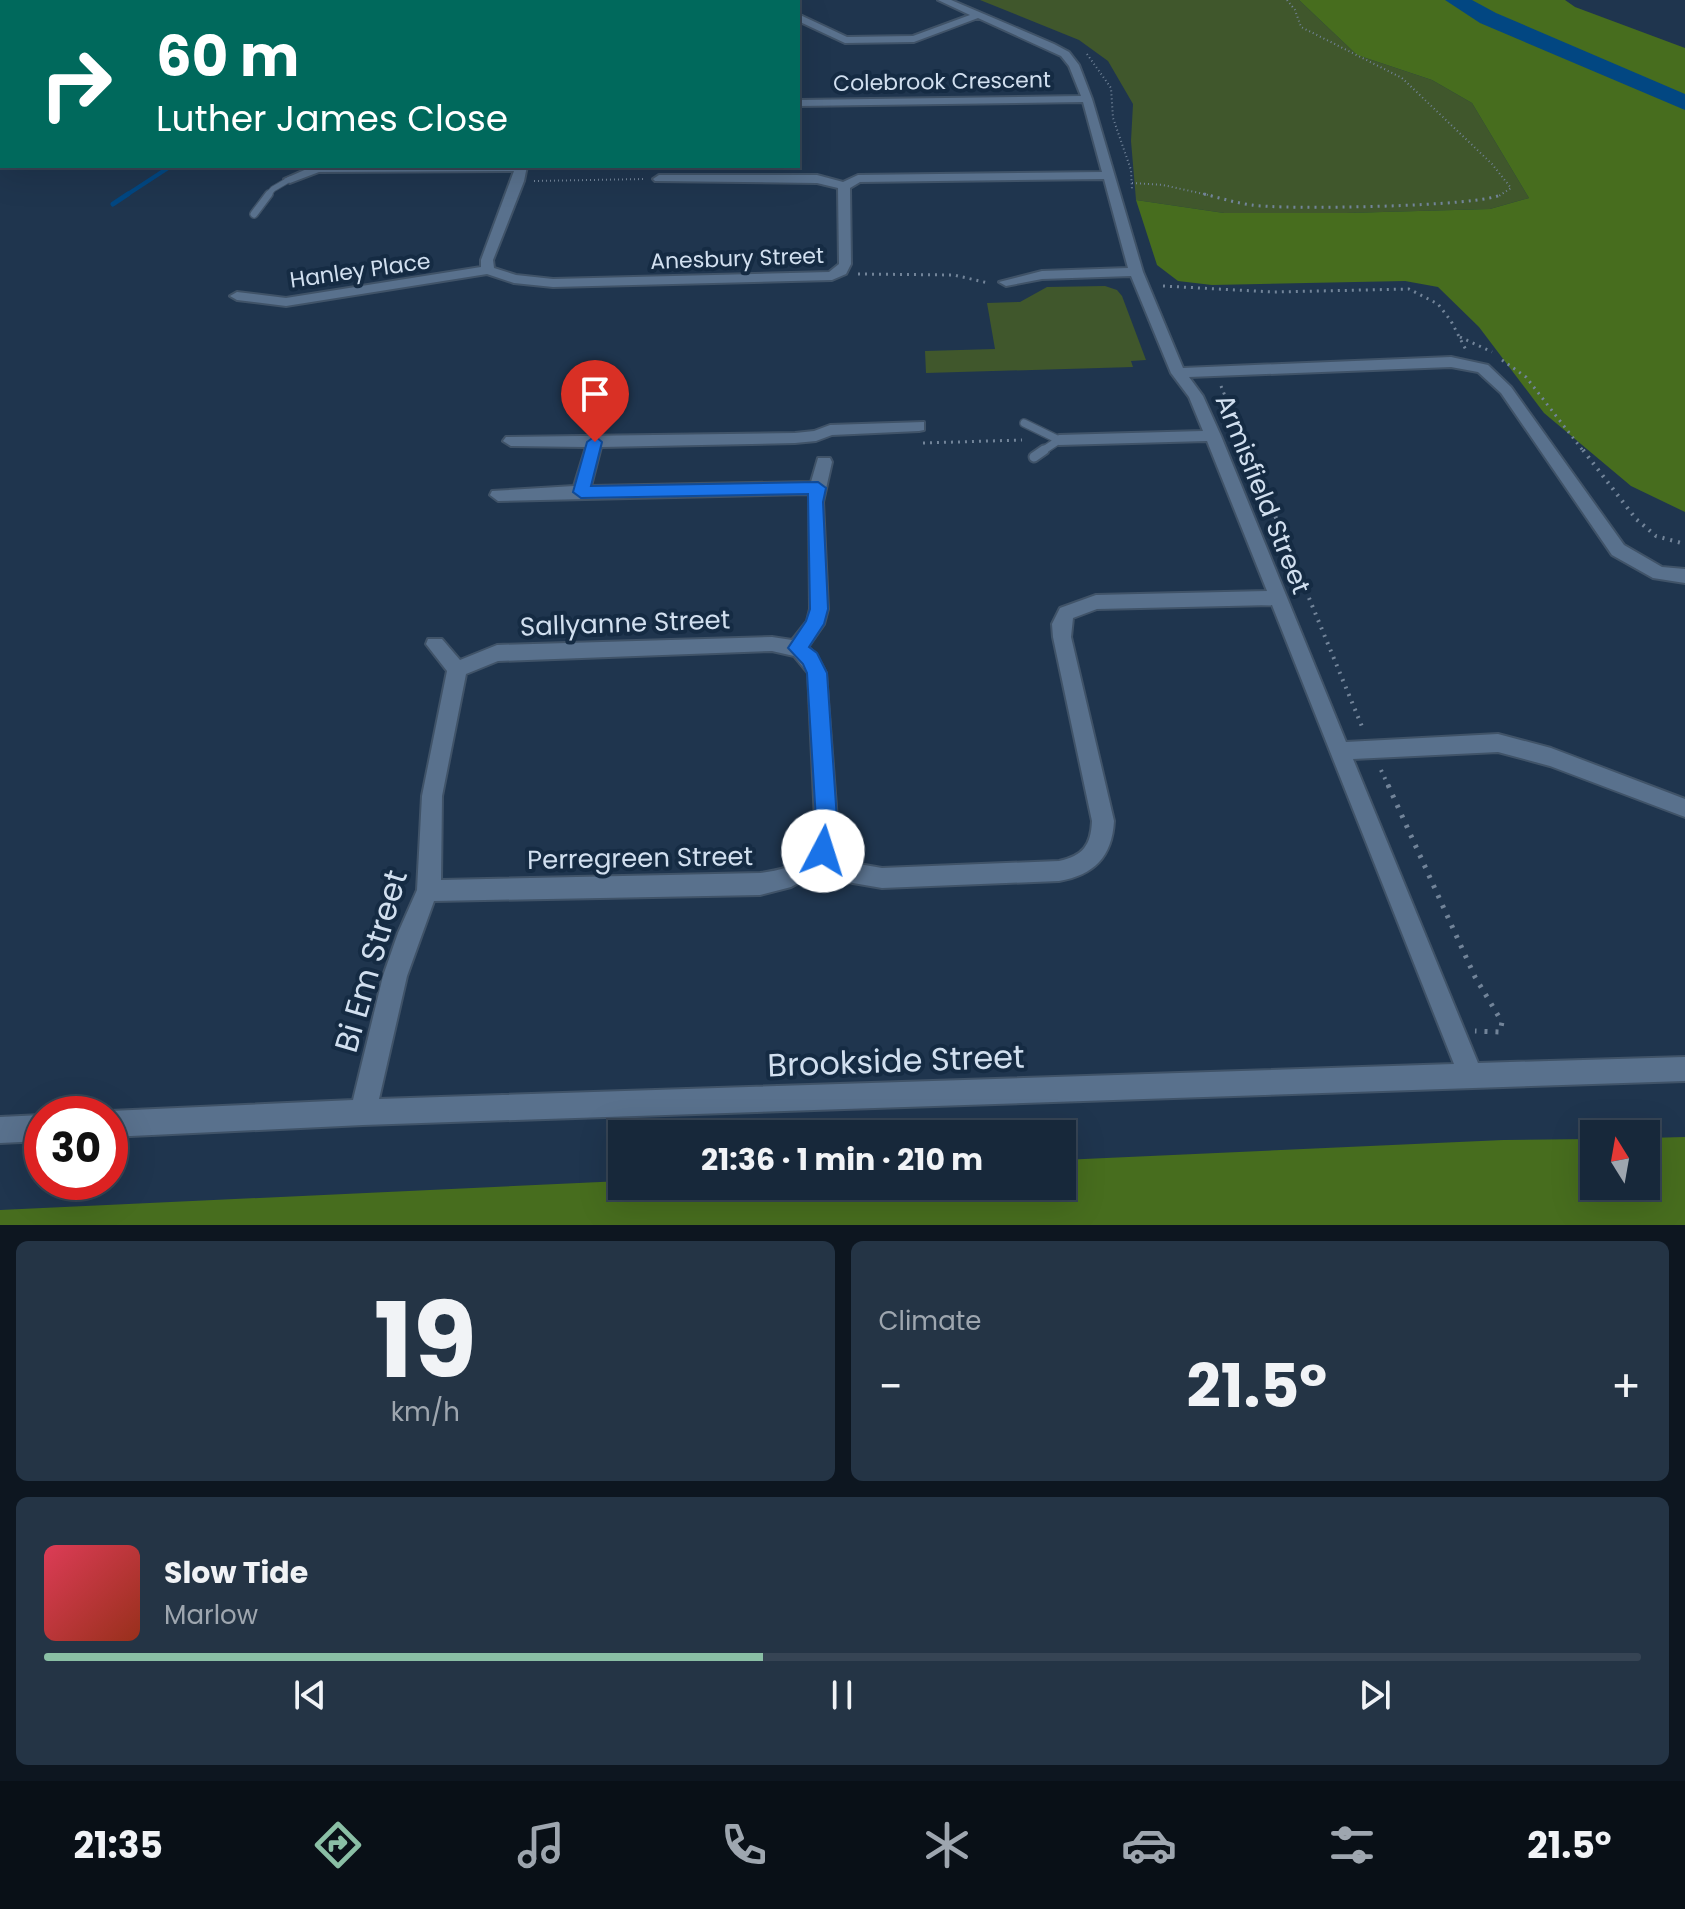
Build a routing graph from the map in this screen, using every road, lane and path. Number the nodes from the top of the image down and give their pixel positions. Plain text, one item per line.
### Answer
1 (943, 0) edge
2 (1287, 0) edge
3 (979, 15) junction
4 (800, 18) edge
5 (1081, 49) dead end
6 (1087, 99) junction
7 (800, 103) edge
8 (315, 168) edge
9 (358, 168) edge
10 (520, 172) edge
11 (1109, 175) junction
12 (290, 179) joint
13 (659, 179) joint
14 (1132, 183) junction
15 (844, 186) junction
16 (1133, 193) dead end
17 (254, 214) dead end
18 (488, 270) junction
19 (841, 271) junction
20 (1136, 272) junction
21 (1158, 273) dead end
22 (1006, 282) joint
23 (1163, 286) junction
24 (237, 296) dead end
25 (1169, 300) dead end
26 (1459, 336) junction
27 (1470, 366) junction
28 (1214, 371) junction
29 (1178, 373) junction
30 (1024, 423) dead end
31 (919, 426) dead end
32 (1213, 436) junction
33 (1059, 440) junction
34 (511, 441) dead end
35 (595, 442) junction
36 (910, 444) dead end
37 (1034, 457) dead end
38 (824, 462) dead end
39 (818, 488) junction
40 (581, 492) junction
41 (498, 495) dead end
42 (1685, 544) edge
43 (1685, 576) edge
44 (1278, 598) junction
45 (435, 644) dead end
46 (797, 648) junction
47 (457, 669) junction
48 (1372, 750) junction
49 (1340, 751) junction
50 (1685, 808) edge
51 (817, 860) junction
52 (428, 891) junction
53 (1452, 1030) junction
54 (1685, 1069) edge
55 (1471, 1077) junction
56 (363, 1112) junction
57 (128, 1123) edge
58 (24, 1129) edge
59 (0, 1130) edge

1 - 3 street, Armisfield Street
2 - 14 path
3 - 4 street, Colebrook Crescent
3 - 6 street, Armisfield Street
5 - 14 path
6 - 7 street, Colebrook Crescent
6 - 11 street, Armisfield Street
8 - 12 street
9 - 10 street
10 - 13 path
10 - 18 street
11 - 15 street
11 - 20 street, Armisfield Street
12 - 17 lane
13 - 15 street
14 - 16 path
15 - 19 street, Anesbury Street
18 - 19 street, Anesbury Street
18 - 24 street, Hanley Place
19 - 22 path
20 - 22 street
20 - 29 street, Armisfield Street
21 - 23 path
23 - 25 path
23 - 26 path
26 - 27 path
26 - 42 path
27 - 28 street
27 - 43 street
28 - 29 street
28 - 48 path
29 - 32 street, Armisfield Street
30 - 33 lane
31 - 35 street
32 - 33 street
32 - 44 street, Armisfield Street
33 - 36 path
33 - 37 lane
34 - 35 street
35 - 40 street
38 - 39 street
39 - 40 street
39 - 46 street
40 - 41 street
44 - 49 street, Armisfield Street
44 - 51 street
45 - 47 street
46 - 47 street, Sallyanne Street
46 - 51 street
47 - 52 street, Bi Em Street
48 - 49 street
48 - 50 street
48 - 53 path
49 - 53 street, Armisfield Street
51 - 52 street, Perregreen Street
52 - 56 street, Bi Em Street
53 - 55 street, Armisfield Street
54 - 55 street, Brookside Street
55 - 56 street, Brookside Street
56 - 57 street, Brookside Street
58 - 59 street

